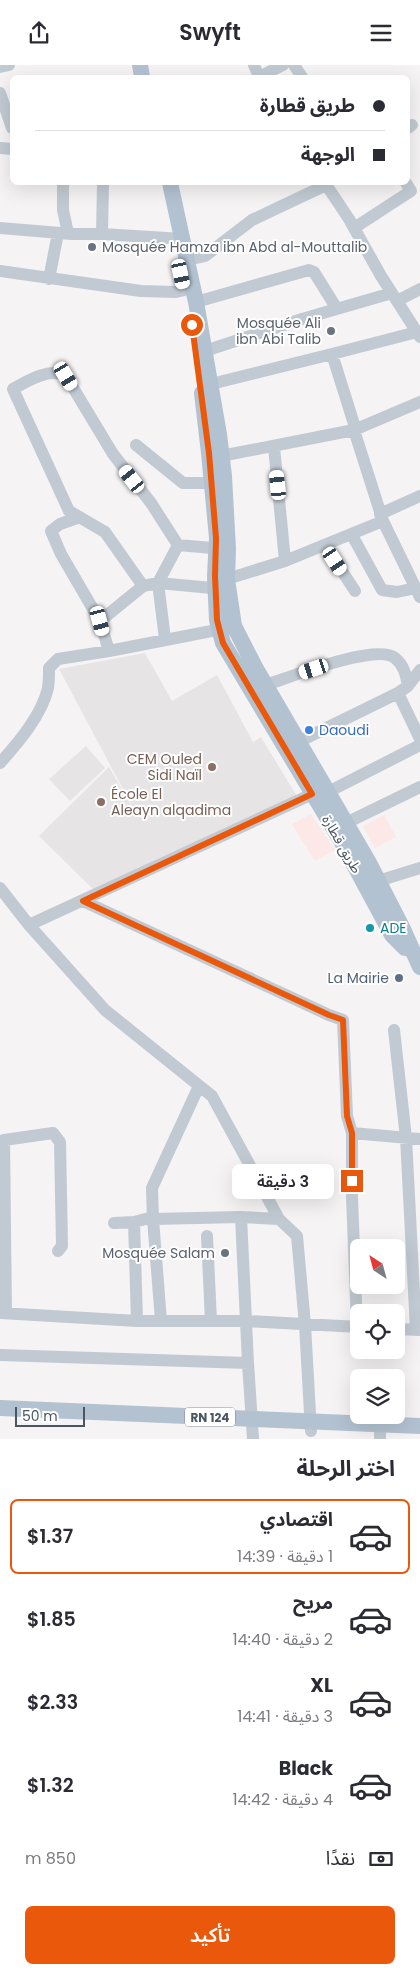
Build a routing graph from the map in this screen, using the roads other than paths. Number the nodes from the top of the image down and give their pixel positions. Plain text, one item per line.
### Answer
1 (9, 65) edge
2 (283, 65) edge
3 (0, 67) edge
4 (264, 75) edge
5 (0, 93) edge
6 (10, 122) edge
7 (63, 185) edge
8 (103, 185) edge
9 (162, 185) edge
10 (170, 185) edge
11 (323, 185) edge
12 (326, 185) edge
13 (407, 185) edge
14 (0, 228) edge
15 (354, 228) junction
16 (63, 233) junction
17 (102, 234) junction
18 (178, 239) junction
19 (187, 260) junction
20 (0, 271) edge
21 (49, 279) junction
22 (420, 289) edge
23 (191, 293) junction
24 (394, 297) junction
25 (337, 309) junction
26 (418, 334) edge
27 (206, 351) junction
28 (332, 354) junction
29 (211, 385) junction
30 (420, 402) edge
31 (354, 430) junction
32 (136, 445) dead end
33 (274, 447) junction
34 (221, 456) junction
35 (218, 479) junction
36 (420, 496) edge
37 (80, 517) junction
38 (381, 517) junction
39 (352, 535) junction
40 (178, 545) junction
41 (325, 545) junction
42 (222, 549) junction
43 (286, 561) junction
44 (158, 583) junction
45 (143, 586) junction
46 (223, 586) junction
47 (355, 591) dead end
48 (418, 592) edge
49 (100, 621) junction
50 (226, 628) junction
51 (165, 639) junction
52 (109, 651) junction
53 (420, 670) edge
54 (266, 685) junction
55 (403, 689) junction
56 (420, 739) edge
57 (298, 742) junction
58 (420, 745) edge
59 (0, 763) edge
60 (420, 787) edge
61 (322, 791) junction
62 (346, 823) junction
63 (420, 868) edge
64 (378, 881) junction
65 (0, 888) edge
66 (83, 901) junction
67 (29, 925) junction
68 (412, 948) junction
69 (420, 967) edge
70 (394, 1030) dead end
71 (199, 1086) junction
72 (352, 1133) junction
73 (406, 1137) junction
74 (420, 1139) edge
75 (241, 1217) junction
76 (153, 1218) junction
77 (279, 1219) junction
78 (134, 1222) junction
79 (114, 1223) dead end
80 (207, 1236) dead end
81 (58, 1251) dead end
82 (357, 1304) edge
83 (3, 1313) edge
84 (137, 1321) junction
85 (161, 1321) junction
86 (211, 1321) junction
87 (247, 1321) junction
88 (305, 1325) junction
89 (350, 1327) edge
90 (405, 1329) edge
91 (418, 1330) edge
92 (0, 1355) edge
93 (248, 1363) junction
94 (0, 1408) edge
95 (0, 1419) edge
96 (311, 1426) junction
97 (420, 1427) edge
98 (252, 1429) edge
99 (420, 1435) edge
100 (380, 1436) edge

1 - 3 street
2 - 4 street
5 - 6 street
7 - 16 street
8 - 17 street
9 - 18 main road, طريق قطارة
10 - 18 main road, طريق قطارة
11 - 19 street
12 - 15 street
13 - 15 street
14 - 16 street
15 - 24 street
16 - 17 street
16 - 21 street
17 - 18 street
18 - 19 main road, طريق قطارة
18 - 23 main road, طريق قطارة
19 - 23 main road, طريق قطارة
20 - 21 street
21 - 23 street
22 - 24 street
23 - 25 street
23 - 27 main road, طريق قطارة
23 - 35 main road, طريق قطارة
24 - 25 street
24 - 26 street
25 - 27 street
26 - 28 street
27 - 29 main road, طريق قطارة
28 - 29 street
28 - 31 street
29 - 34 main road, طريق قطارة
30 - 31 street
31 - 33 street
31 - 38 street
32 - 35 street
33 - 34 street
33 - 43 street
34 - 35 main road, طريق قطارة
35 - 42 main road, طريق قطارة
36 - 38 street
37 - 40 street
37 - 45 street
37 - 49 street
38 - 39 street
38 - 48 street
39 - 41 street
39 - 48 street
40 - 42 street
40 - 44 street
41 - 43 street
41 - 47 street
42 - 46 main road, طريق قطارة
43 - 46 street
44 - 45 street
44 - 46 street
44 - 51 street
45 - 49 street
46 - 50 main road, طريق قطارة
49 - 52 street
50 - 51 street
50 - 54 main road, طريق قطارة
50 - 61 main road, طريق قطارة
51 - 52 street
52 - 59 street
53 - 55 street
54 - 55 street
54 - 57 main road, طريق قطارة
55 - 56 street
55 - 57 street
57 - 61 main road, طريق قطارة
58 - 61 street
60 - 62 street
61 - 62 main road, طريق قطارة
61 - 66 street
61 - 68 main road, طريق قطارة
62 - 64 main road, طريق قطارة
63 - 64 street
64 - 68 main road, طريق قطارة
65 - 67 street
66 - 67 street
66 - 72 street
67 - 71 street
68 - 69 main road, طريق قطارة
70 - 73 street
71 - 76 street
71 - 77 street
72 - 73 street
72 - 82 street
73 - 74 street
73 - 91 street
75 - 76 street
75 - 77 street
75 - 87 street
76 - 78 street
76 - 85 street
77 - 88 street
78 - 79 street
78 - 84 street
80 - 86 street
81 - 83 street
83 - 84 street
84 - 85 street
85 - 86 street
86 - 87 street
87 - 88 street
87 - 93 street
88 - 89 street
88 - 96 street
90 - 91 street
92 - 93 street
93 - 98 street
94 - 98 main road, RN 124
95 - 98 main road, RN 124
96 - 97 main road, RN 124
96 - 98 main road, RN 124
96 - 100 main road, RN 124
99 - 100 main road, RN 124

